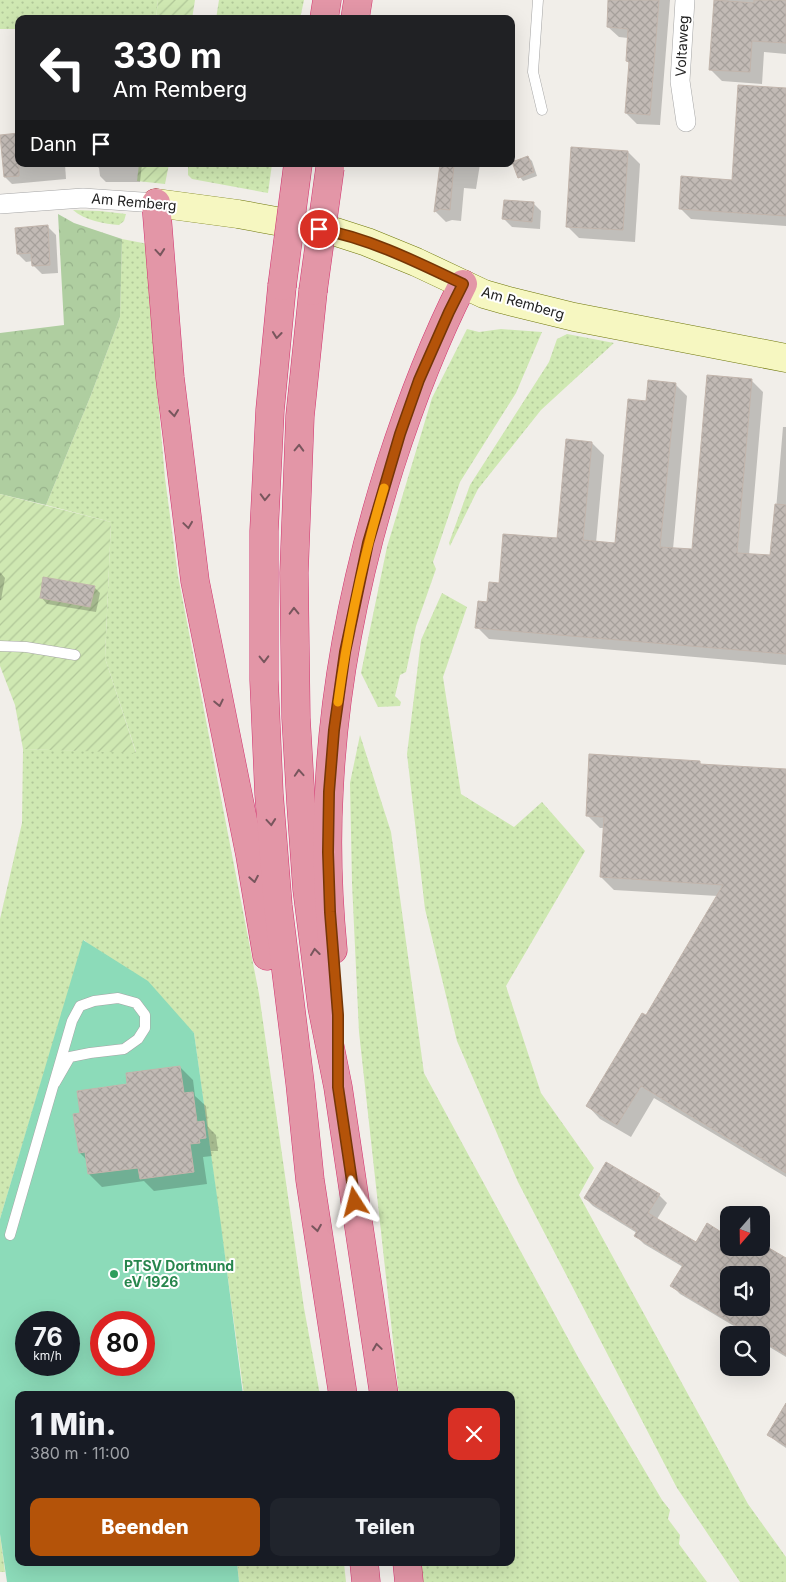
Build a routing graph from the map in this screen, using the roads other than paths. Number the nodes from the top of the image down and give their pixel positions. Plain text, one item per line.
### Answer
1 (327, 0) edge
2 (358, 0) edge
3 (538, 0) edge
4 (685, 0) edge
5 (325, 15) edge
6 (356, 15) edge
7 (542, 110) dead end
8 (686, 122) dead end
9 (298, 167) edge
10 (330, 167) edge
11 (156, 203) junction
12 (0, 204) edge
13 (463, 284) junction
14 (786, 358) edge
15 (0, 646) edge
16 (75, 655) dead end
17 (55, 1083) junction
18 (338, 1087) junction
19 (310, 1180) junction
20 (10, 1235) dead end
21 (342, 1391) edge
22 (383, 1391) edge
23 (364, 1566) edge
24 (407, 1566) edge
25 (366, 1582) edge
26 (409, 1582) edge

1 - 5 highway
2 - 6 highway
3 - 7 lane
4 - 8 street, Voltaweg
9 -> 19 highway, bridge
18 -> 10 highway, bridge
11 - 12 street, Am Remberg
11 - 13 street, Am Remberg
11 -> 19 highway
13 - 14 street, Am Remberg
13 - 18 highway
15 - 16 lane
17 - 17 lane
17 - 20 lane
22 -> 18 highway
19 -> 21 highway
23 - 25 highway
24 - 26 highway

